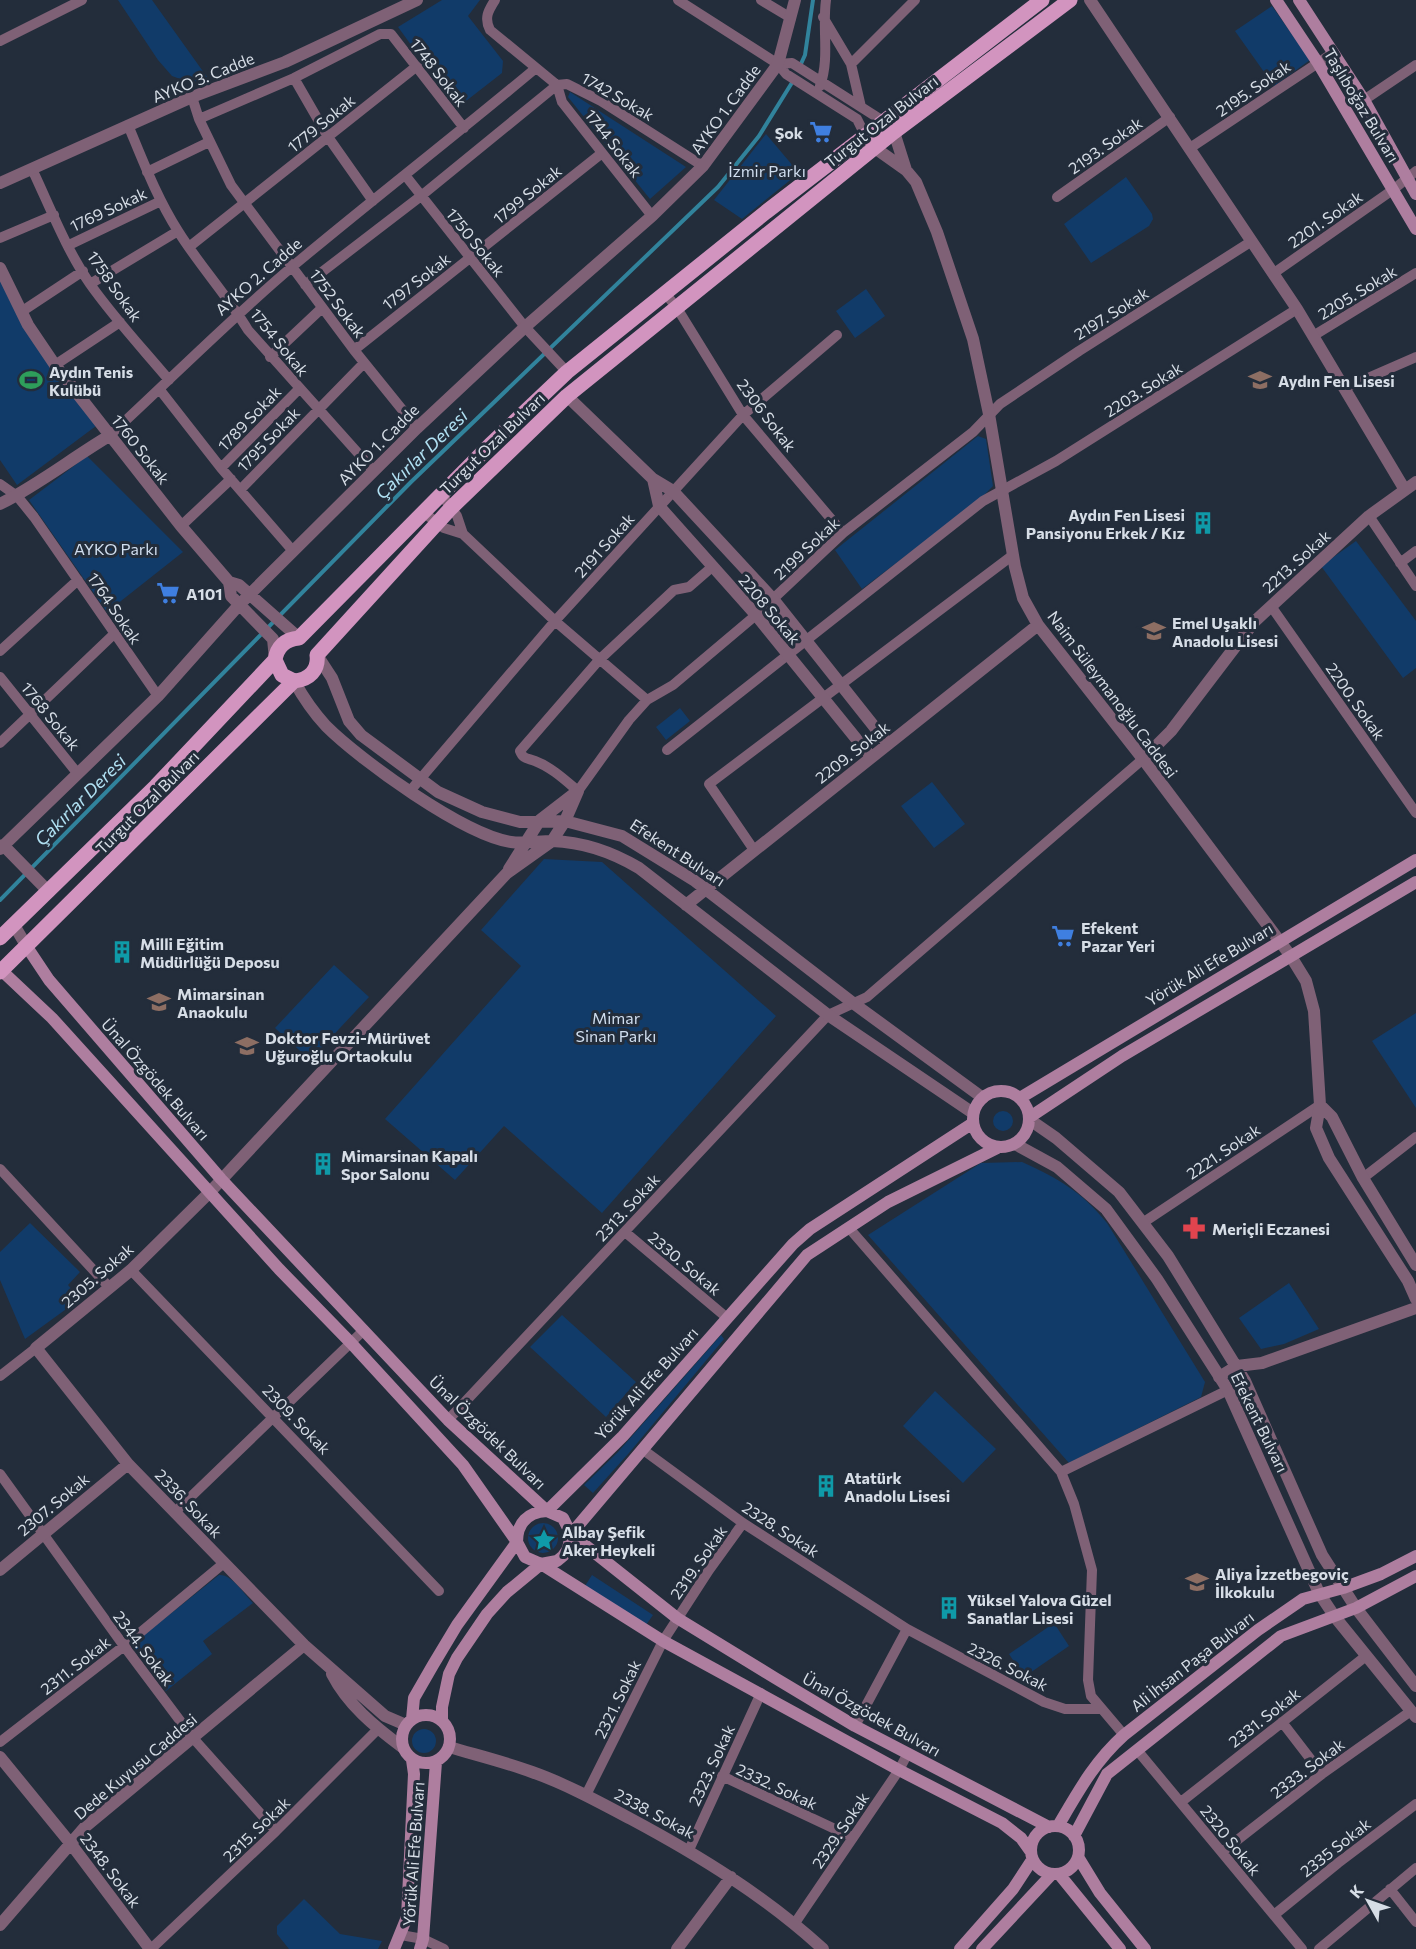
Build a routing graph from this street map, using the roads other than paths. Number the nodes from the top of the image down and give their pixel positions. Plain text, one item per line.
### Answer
1 (82, 0) edge
2 (417, 0) edge
3 (495, 0) edge
4 (678, 0) edge
5 (761, 0) edge
6 (795, 0) edge
7 (826, 0) edge
8 (915, 0) edge
9 (1042, 0) edge
10 (1070, 0) edge
11 (1090, 0) edge
12 (1276, 0) edge
13 (1302, 1) edge
14 (823, 17) junction
15 (791, 18) junction
16 (0, 40) edge
17 (1334, 52) junction
18 (1318, 63) junction
19 (850, 64) junction
20 (1416, 65) edge
21 (417, 66) junction
22 (536, 68) junction
23 (782, 69) junction
24 (294, 78) junction
25 (822, 82) junction
26 (557, 85) junction
27 (818, 94) junction
28 (192, 97) junction
29 (1364, 100) junction
30 (861, 107) junction
31 (1170, 117) junction
32 (199, 118) junction
33 (883, 121) junction
34 (128, 125) junction
35 (464, 129) junction
36 (894, 132) junction
37 (864, 135) junction
38 (328, 137) junction
39 (209, 142) junction
40 (875, 148) junction
41 (1190, 148) junction
42 (602, 153) junction
43 (704, 166) junction
44 (32, 169) junction
45 (906, 170) junction
46 (147, 171) junction
47 (405, 175) junction
48 (1412, 175) edge
49 (0, 183) edge
50 (1394, 189) junction
51 (1416, 194) edge
52 (421, 196) junction
53 (1057, 197) dead end
54 (161, 201) junction
55 (373, 201) junction
56 (244, 204) junction
57 (54, 215) junction
58 (652, 216) junction
59 (1416, 229) edge
60 (178, 231) junction
61 (0, 238) edge
62 (1252, 241) junction
63 (69, 244) junction
64 (189, 247) junction
65 (470, 258) junction
66 (292, 267) junction
67 (0, 268) edge
68 (83, 271) junction
69 (1274, 273) junction
70 (1416, 273) edge
71 (90, 284) junction
72 (305, 285) junction
73 (665, 293) junction
74 (322, 308) junction
75 (677, 308) junction
76 (1297, 309) junction
77 (21, 312) junction
78 (238, 314) junction
79 (120, 322) junction
80 (525, 327) junction
81 (837, 335) dead end
82 (1313, 336) junction
83 (354, 350) junction
84 (270, 357) junction
85 (1416, 357) edge
86 (364, 363) junction
87 (55, 365) junction
88 (567, 372) junction
89 (170, 380) junction
90 (299, 388) junction
91 (1345, 388) junction
92 (160, 390) junction
93 (567, 396) junction
94 (318, 409) junction
95 (989, 414) junction
96 (744, 415) junction
97 (417, 428) junction
98 (110, 436) junction
99 (221, 468) junction
100 (374, 471) junction
101 (231, 479) junction
102 (653, 479) junction
103 (1416, 482) edge
104 (0, 484) edge
105 (240, 490) junction
106 (1405, 490) junction
107 (673, 491) junction
108 (1003, 491) junction
109 (441, 494) junction
110 (17, 496) junction
111 (0, 504) edge
112 (659, 506) junction
113 (451, 508) junction
114 (423, 512) junction
115 (1369, 516) junction
116 (438, 524) junction
117 (181, 526) junction
118 (843, 533) junction
119 (463, 534) junction
120 (293, 551) junction
121 (1416, 551) edge
122 (1013, 555) junction
123 (1400, 563) junction
124 (712, 567) junction
125 (78, 580) junction
126 (229, 582) junction
127 (1416, 586) edge
128 (250, 595) junction
129 (773, 599) junction
130 (239, 605) junction
131 (1271, 606) junction
132 (756, 615) junction
133 (555, 621) junction
134 (1038, 625) junction
135 (114, 634) junction
136 (299, 638) junction
137 (806, 640) junction
138 (0, 651) edge
139 (787, 654) junction
140 (317, 655) junction
141 (275, 660) junction
142 (599, 660) junction
143 (0, 676) edge
144 (294, 681) junction
145 (840, 684) junction
146 (158, 696) junction
147 (822, 697) junction
148 (647, 700) junction
149 (30, 715) junction
150 (0, 743) edge
151 (888, 744) junction
152 (668, 750) dead end
153 (871, 758) junction
154 (1143, 759) junction
155 (78, 774) junction
156 (420, 780) junction
157 (410, 791) junction
158 (578, 791) junction
159 (1416, 813) edge
160 (540, 820) junction
161 (565, 821) junction
162 (552, 841) junction
163 (525, 842) junction
164 (1, 845) edge
165 (754, 850) junction
166 (1416, 860) edge
167 (507, 873) junction
168 (1416, 882) edge
169 (705, 889) junction
170 (49, 892) junction
171 (686, 905) junction
172 (14, 925) junction
173 (0, 938) edge
174 (1279, 941) junction
175 (27, 947) junction
176 (1290, 955) junction
177 (1, 970) edge
178 (853, 1003) junction
179 (828, 1015) junction
180 (983, 1098) junction
181 (1020, 1098) junction
182 (1320, 1105) junction
183 (973, 1118) junction
184 (1030, 1119) junction
185 (1416, 1137) edge
186 (1015, 1144) junction
187 (997, 1148) junction
188 (0, 1169) edge
189 (1363, 1178) junction
190 (221, 1179) junction
191 (210, 1192) junction
192 (1144, 1222) junction
193 (849, 1228) junction
194 (625, 1232) junction
195 (1416, 1265) edge
196 (131, 1270) junction
197 (110, 1288) junction
198 (1416, 1299) edge
199 (1416, 1308) edge
200 (726, 1317) junction
201 (363, 1330) junction
202 (351, 1343) junction
203 (36, 1348) junction
204 (1262, 1363) junction
205 (1237, 1366) junction
206 (0, 1376) edge
207 (1219, 1377) junction
208 (1245, 1381) junction
209 (1228, 1390) junction
210 (274, 1417) junction
211 (448, 1420) junction
212 (642, 1449) junction
213 (128, 1464) junction
214 (1061, 1472) junction
215 (0, 1473) edge
216 (547, 1511) junction
217 (175, 1512) junction
218 (743, 1523) junction
219 (571, 1533) junction
220 (43, 1535) junction
221 (518, 1542) junction
222 (1416, 1556) edge
223 (224, 1563) junction
224 (541, 1564) junction
225 (0, 1570) edge
226 (1416, 1576) edge
227 (1343, 1588) junction
228 (439, 1591) dead end
229 (1319, 1593) junction
230 (1356, 1608) junction
231 (1335, 1617) junction
232 (677, 1618) junction
233 (907, 1629) junction
234 (663, 1641) junction
235 (304, 1645) junction
236 (123, 1646) junction
237 (1366, 1656) junction
238 (330, 1670) junction
239 (1416, 1686) edge
240 (761, 1694) junction
241 (1101, 1709) junction
242 (1414, 1714) edge
243 (442, 1721) junction
244 (409, 1722) junction
245 (1282, 1722) junction
246 (855, 1726) junction
247 (378, 1729) junction
248 (1124, 1735) junction
249 (193, 1738) junction
250 (0, 1742) edge
251 (402, 1747) junction
252 (449, 1747) junction
253 (1137, 1750) junction
254 (908, 1753) junction
255 (0, 1757) edge
256 (412, 1760) junction
257 (436, 1762) junction
258 (899, 1770) junction
259 (1322, 1774) junction
260 (722, 1776) junction
261 (586, 1795) junction
262 (1181, 1802) junction
263 (1416, 1804) edge
264 (1054, 1826) junction
265 (276, 1831) junction
266 (1074, 1836) junction
267 (852, 1838) junction
268 (71, 1844) junction
269 (689, 1850) junction
270 (1222, 1852) junction
271 (1032, 1856) junction
272 (1078, 1857) junction
273 (1416, 1868) edge
274 (1055, 1874) junction
275 (731, 1876) junction
276 (1390, 1889) junction
277 (1274, 1915) junction
278 (1416, 1922) edge
279 (795, 1923) junction
280 (0, 1925) edge
281 (402, 1935) junction
282 (422, 1944) edge
283 (151, 1949) edge
284 (394, 1949) edge
285 (444, 1949) edge
286 (677, 1949) edge
287 (823, 1949) edge
288 (960, 1949) edge
289 (982, 1949) edge
290 (1120, 1949) edge
291 (1145, 1949) edge
292 (1302, 1949) edge
293 (1319, 1949) edge

1 - 16 street
2 - 28 street, AYKO 3. Cadde
3 - 22 street, 1742 Sokak
4 - 23 street
5 - 15 street
6 - 15 street
7 - 14 street
8 - 19 street
9 - 33 main road, Turgut Ozal Bulvarı
10 - 36 main road, Turgut Ozal Bulvarı
11 - 31 street
12 - 18 main road, Taşlıboğaz Bulvarı
13 - 17 main road, Taşlıboğaz Bulvarı
14 - 19 street
14 - 25 street
15 - 23 street
17 - 18 street, 2195. Sokak
17 - 29 main road, Taşlıboğaz Bulvarı
18 - 41 street, 2195. Sokak
18 - 50 main road, Taşlıboğaz Bulvarı
19 - 30 street
20 - 29 street
21 - 24 street, 1748 Sokak
21 - 35 street, 1748 Sokak
21 - 38 street, 1779 Sokak
22 - 26 street, 1742 Sokak
22 - 35 street, AYKO 2. Cadde
23 - 25 street
23 - 27 street
23 - 43 street, AYKO 1. Cadde
24 - 32 street
24 - 38 street
25 - 27 street
25 - 30 street
26 - 42 street, 1744 Sokak
26 - 43 street, 1742 Sokak
26 - 52 street
27 - 37 street
28 - 32 street, 1752 Sokak
28 - 34 street, AYKO 3. Cadde
29 - 48 main road, Taşlıboğaz Bulvarı
30 - 33 street
31 - 41 street
31 - 53 street, 2193. Sokak
32 - 39 street, 1752 Sokak
33 - 36 street
33 - 37 main road, Turgut Ozal Bulvarı
34 - 44 street, AYKO 3. Cadde
34 - 46 street, 1754 Sokak
35 - 47 street, AYKO 2. Cadde
36 - 40 main road, Turgut Ozal Bulvarı
36 - 45 street
37 - 40 street
37 - 73 main road, Turgut Ozal Bulvarı
38 - 55 street
38 - 56 street, 1779 Sokak
39 - 46 street
39 - 56 street, 1752 Sokak
40 - 45 street
40 - 75 main road, Turgut Ozal Bulvarı
41 - 62 street
42 - 58 street, 1744 Sokak
42 - 65 street, 1799 Sokak
43 - 58 street, AYKO 1. Cadde
44 - 49 street, AYKO 3. Cadde
44 - 57 street, 1758 Sokak
45 - 95 street, Naim Süleymanoğlu Caddesi
46 - 54 street, 1754 Sokak
47 - 52 street, 1750 Sokak
47 - 55 street, AYKO 2. Cadde
48 - 50 street, 2201. Sokak
48 - 51 main road, Taşlıboğaz Bulvarı
50 - 59 main road, Taşlıboğaz Bulvarı
50 - 69 street, 2201. Sokak
52 - 65 street, 1750 Sokak
52 - 72 street
54 - 60 street, 1754 Sokak
54 - 63 street, 1769 Sokak
55 - 66 street, AYKO 2. Cadde
56 - 64 street, 1779 Sokak
56 - 66 street, 1752 Sokak
57 - 61 street
57 - 63 street, 1758 Sokak
58 - 80 street, AYKO 1. Cadde
60 - 64 street, 1754 Sokak
60 - 71 street
62 - 69 street
62 - 95 street, 2197. Sokak
63 - 68 street, 1758 Sokak
64 - 78 street, 1754 Sokak
65 - 80 street, 1750 Sokak
65 - 83 street, 1797 Sokak
66 - 72 street, 1752 Sokak
66 - 78 street, AYKO 2. Cadde
67 - 77 street, 1760 Sokak
68 - 71 street, 1758 Sokak
68 - 77 street
69 - 76 street
70 - 82 street, 2205. Sokak
71 - 79 street, 1758 Sokak
72 - 74 street, 1752 Sokak
73 - 75 street, 2306 Sokak
73 - 88 main road, Turgut Ozal Bulvarı
74 - 83 street, 1752 Sokak
74 - 84 street
75 - 93 main road, Turgut Ozal Bulvarı
75 - 96 street, 2306 Sokak
76 - 82 street
76 - 108 street, 2203. Sokak
77 - 87 street, 1760 Sokak
78 - 84 street, 1754 Sokak
78 - 89 street, AYKO 2. Cadde
79 - 87 street
79 - 89 street, 1758 Sokak
80 - 88 street, 1750 Sokak
80 - 97 street, AYKO 1. Cadde
81 - 96 street, 2191 Sokak
82 - 91 street
83 - 86 street, 1752 Sokak
84 - 90 street, 1754 Sokak
85 - 91 street
86 - 94 street, 1795 Sokak
86 - 97 street, 1752 Sokak
87 - 98 street, 1760 Sokak
88 - 109 main road, Turgut Ozal Bulvarı
89 - 92 street, AYKO 2. Cadde
90 - 94 street, 1754 Sokak
90 - 99 street, 1789 Sokak
91 - 106 street
92 - 98 street, AYKO 2. Cadde
92 - 99 street
93 - 102 street, 2208 Sokak
93 - 113 main road, Turgut Ozal Bulvarı
94 - 100 street, 1754 Sokak
94 - 105 street, 1795 Sokak
95 - 108 street, Naim Süleymanoğlu Caddesi
95 - 118 street, 2199 Sokak
96 - 107 street, 2191 Sokak
96 - 118 street, 2306 Sokak
97 - 100 street, AYKO 1. Cadde
98 - 110 street, AYKO 2. Cadde
98 - 117 street, 1760 Sokak
99 - 101 street
100 - 120 street, AYKO 1. Cadde
101 - 105 street
101 - 117 street
102 - 107 street, 2208 Sokak
102 - 112 street, 2208 Sokak
103 - 106 street, 2213. Sokak
104 - 110 street, 1764 Sokak
105 - 120 street
106 - 115 street, 2213. Sokak
107 - 112 street, 2191 Sokak
107 - 129 street, 2208 Sokak
108 - 122 street, Naim Süleymanoğlu Caddesi
108 - 137 street, 2203. Sokak
109 - 113 street
109 - 114 main road, Turgut Ozal Bulvarı
110 - 111 street, AYKO 2. Cadde
110 - 125 street, 1764 Sokak
112 - 124 street, 2208 Sokak
112 - 133 street, 2191 Sokak
113 - 116 main road, Turgut Ozal Bulvarı
113 - 119 street
114 - 116 street
114 - 136 main road, Turgut Ozal Bulvarı
115 - 123 street
115 - 131 street, 2213. Sokak
116 - 119 street
116 - 140 main road, Turgut Ozal Bulvarı
117 - 126 street, 1760 Sokak
118 - 129 street, 2199 Sokak
119 - 133 street
120 - 128 street, AYKO 1. Cadde
121 - 123 street
122 - 134 street, Naim Süleymanoğlu Caddesi
122 - 145 street
123 - 127 street
124 - 132 street, 2208 Sokak
124 - 142 street
125 - 135 street, 1764 Sokak
125 - 138 street
126 - 128 street
126 - 130 street
128 - 130 street, AYKO 1. Cadde
128 - 136 street
129 - 132 street, 2199 Sokak
129 - 137 street, 2208 Sokak
130 - 141 street
130 - 146 street, AYKO 1. Cadde
131 - 154 street, 2213. Sokak
131 - 159 street, 2200. Sokak
132 - 139 street, 2208 Sokak
132 - 148 street, 2199 Sokak
133 - 142 street
133 - 156 street, 2191 Sokak
134 - 151 street, 2209. Sokak
134 - 154 street, Naim Süleymanoğlu Caddesi
135 - 146 street, 1764 Sokak
135 - 149 street
136 - 140 main road, Efekent Bulvarı
136 - 141 main road, Turgut Ozal Bulvarı
137 - 139 street, 2203. Sokak
137 - 145 street, 2208 Sokak
139 - 147 street, 2208 Sokak
139 - 152 street, 2203. Sokak
140 - 144 main road, Turgut Ozal Bulvarı
140 - 156 street, Efekent Bulvarı
141 - 144 main road
141 - 170 main road, Turgut Ozal Bulvarı
142 - 148 street
142 - 158 street
143 - 149 street, 1768 Sokak
144 - 157 street
144 - 175 main road, Turgut Ozal Bulvarı
145 - 147 street
145 - 151 street, 2208 Sokak
146 - 155 street, AYKO 1. Cadde
147 - 153 street, 2208 Sokak
147 - 165 street
148 - 158 street, 2199 Sokak
149 - 150 street
149 - 155 street, 1768 Sokak
151 - 153 street, 2209. Sokak
153 - 165 street, 2209. Sokak
154 - 174 street, Naim Süleymanoğlu Caddesi
154 - 178 street
155 - 164 street, AYKO 1. Cadde
156 - 157 street, 2191 Sokak
156 - 160 street, Efekent Bulvarı
157 - 163 street
158 - 160 street
158 - 161 street
160 - 161 street, Efekent Bulvarı
160 - 163 street
161 - 162 street
161 - 169 street, Efekent Bulvarı
162 - 163 street
162 - 167 street
162 - 171 street
163 - 167 street
164 - 170 street
165 - 169 street, 2209. Sokak
166 - 174 main road, Yörük Ali Efe Bulvarı
167 - 190 street, 2305. Sokak
168 - 176 main road, Yörük Ali Efe Bulvarı
169 - 171 street, 2209. Sokak
169 - 178 street, Efekent Bulvarı
170 - 172 main road, Turgut Ozal Bulvarı
171 - 179 street
172 - 173 main road, Turgut Ozal Bulvarı
172 - 175 street, Ünal Özgödek Bulvarı
174 - 176 street, Naim Süleymanoğlu Caddesi
174 - 181 main road, Yörük Ali Efe Bulvarı
175 - 177 main road, Turgut Ozal Bulvarı
175 - 190 main road, Ünal Özgödek Bulvarı
176 - 182 street, Naim Süleymanoğlu Caddesi
176 - 184 main road, Yörük Ali Efe Bulvarı
177 - 191 main road, Ünal Özgödek Bulvarı
178 - 179 street
178 - 180 street, Efekent Bulvarı
179 - 183 street
179 - 194 street, 2313. Sokak
180 - 181 main road
180 - 183 main road
181 - 184 main road
182 - 189 street
182 - 192 street, 2221. Sokak
182 - 198 street, Naim Süleymanoğlu Caddesi
183 - 187 main road
183 - 200 main road, Yörük Ali Efe Bulvarı
184 - 186 main road
184 - 192 street, Efekent Bulvarı
185 - 189 street
186 - 187 main road
186 - 207 street, Efekent Bulvarı
187 - 193 main road
188 - 197 street
189 - 195 street
190 - 191 street, 2305. Sokak
190 - 201 main road, Ünal Özgödek Bulvarı
191 - 196 street, 2305. Sokak
191 - 202 main road, Ünal Özgödek Bulvarı
192 - 205 street, Efekent Bulvarı
193 - 212 main road
193 - 214 street
194 - 200 street, 2330. Sokak
194 - 211 street, 2313. Sokak
196 - 197 street, 2305. Sokak
196 - 210 street, 2309. Sokak
197 - 203 street, 2305. Sokak
199 - 204 street
200 - 216 main road, Yörük Ali Efe Bulvarı
201 - 202 street
201 - 211 main road, Ünal Özgödek Bulvarı
202 - 210 street
202 - 221 main road, Ünal Özgödek Bulvarı
203 - 206 street, 2305. Sokak
203 - 213 street, 2336. Sokak
204 - 205 street
204 - 208 street
205 - 207 street
205 - 208 street, Efekent Bulvarı
207 - 209 street, Efekent Bulvarı
208 - 209 street
208 - 227 street, Efekent Bulvarı
209 - 214 street
209 - 229 street, Efekent Bulvarı
210 - 217 street
210 - 228 street, 2309. Sokak
211 - 216 main road, Ünal Özgödek Bulvarı
212 - 218 street, 2328. Sokak
212 - 219 main road
213 - 217 street, 2336. Sokak
213 - 220 street, 2307. Sokak
214 - 241 street
215 - 220 street, 2344. Sokak
216 - 219 main road, Ünal Özgödek Bulvarı
216 - 221 main road, Yörük Ali Efe Bulvarı
217 - 223 street, 2336. Sokak
218 - 232 street, 2319. Sokak
218 - 233 street, 2328. Sokak
219 - 224 main road
219 - 232 main road, Ünal Özgödek Bulvarı
220 - 225 street, 2307. Sokak
220 - 236 street, 2344. Sokak
221 - 224 main road, Ünal Özgödek Bulvarı
221 - 244 main road, Yörük Ali Efe Bulvarı
222 - 227 main road, Ali İhsan Paşa Bulvarı
223 - 235 street, 2336. Sokak
223 - 236 street, 2311. Sokak
224 - 234 main road, Ünal Özgödek Bulvarı
224 - 243 main road
226 - 230 main road
227 - 229 main road, Ali İhsan Paşa Bulvarı
227 - 230 street, Efekent Bulvarı
229 - 231 street, Efekent Bulvarı
229 - 248 main road, Ali İhsan Paşa Bulvarı
230 - 231 main road
230 - 239 street, Efekent Bulvarı
231 - 237 street, Efekent Bulvarı
231 - 253 main road
232 - 234 street, 2321. Sokak
232 - 246 main road, Ünal Özgödek Bulvarı
233 - 241 street, 2326. Sokak
233 - 246 street
234 - 240 main road, Ünal Özgödek Bulvarı
234 - 261 street, 2321. Sokak
235 - 238 street, 2336. Sokak
235 - 249 street, Dede Kuyusu Caddesi
236 - 249 street, 2344. Sokak
236 - 250 street, 2311. Sokak
237 - 242 street, Efekent Bulvarı
237 - 245 street, 2331. Sokak
238 - 244 street, 2336. Sokak
238 - 247 street, 2336. Sokak
240 - 258 main road, Ünal Özgödek Bulvarı
240 - 260 street, 2323. Sokak
241 - 248 street
242 - 259 street, 2333. Sokak
243 - 244 main road
243 - 252 main road
244 - 251 main road
245 - 259 street
245 - 262 street, 2331. Sokak
246 - 254 main road, Ünal Özgödek Bulvarı
247 - 251 street, 2336. Sokak
247 - 265 street, 2315. Sokak
248 - 264 main road, Ali İhsan Paşa Bulvarı
249 - 265 street, 2344. Sokak
249 - 268 street, Dede Kuyusu Caddesi
251 - 256 main road
252 - 257 main road
252 - 261 street, 2338. Sokak
253 - 262 street, 2320 Sokak
253 - 266 main road
254 - 258 street, 2329. Sokak
254 - 264 main road, Ünal Özgödek Bulvarı
255 - 268 street, 2348. Sokak
256 - 257 main road
256 - 281 main road, Yörük Ali Efe Bulvarı
257 - 282 main road, Yörük Ali Efe Bulvarı
258 - 267 street, 2329. Sokak
258 - 271 main road, Ünal Özgödek Bulvarı
259 - 270 street, 2333. Sokak
260 - 267 street, 2332. Sokak
260 - 269 street, 2323. Sokak
261 - 269 street, 2338. Sokak
262 - 270 street, 2320 Sokak
263 - 277 street, 2335 Sokak
264 - 266 main road
264 - 271 main road
265 - 283 street, 2315. Sokak
266 - 272 main road
267 - 279 street, 2329. Sokak
268 - 280 street, Dede Kuyusu Caddesi
268 - 283 street, 2348. Sokak
269 - 275 street, 2338. Sokak
270 - 277 street, 2320 Sokak
271 - 274 main road
271 - 288 main road
272 - 274 main road
272 - 291 main road
273 - 276 street
274 - 289 main road
274 - 290 main road
275 - 279 street, 2338. Sokak
275 - 286 street
276 - 278 street
276 - 293 street
277 - 292 street, 2320 Sokak
279 - 287 street, 2338. Sokak
281 - 282 street
281 - 284 main road, Yörük Ali Efe Bulvarı
282 - 285 street

